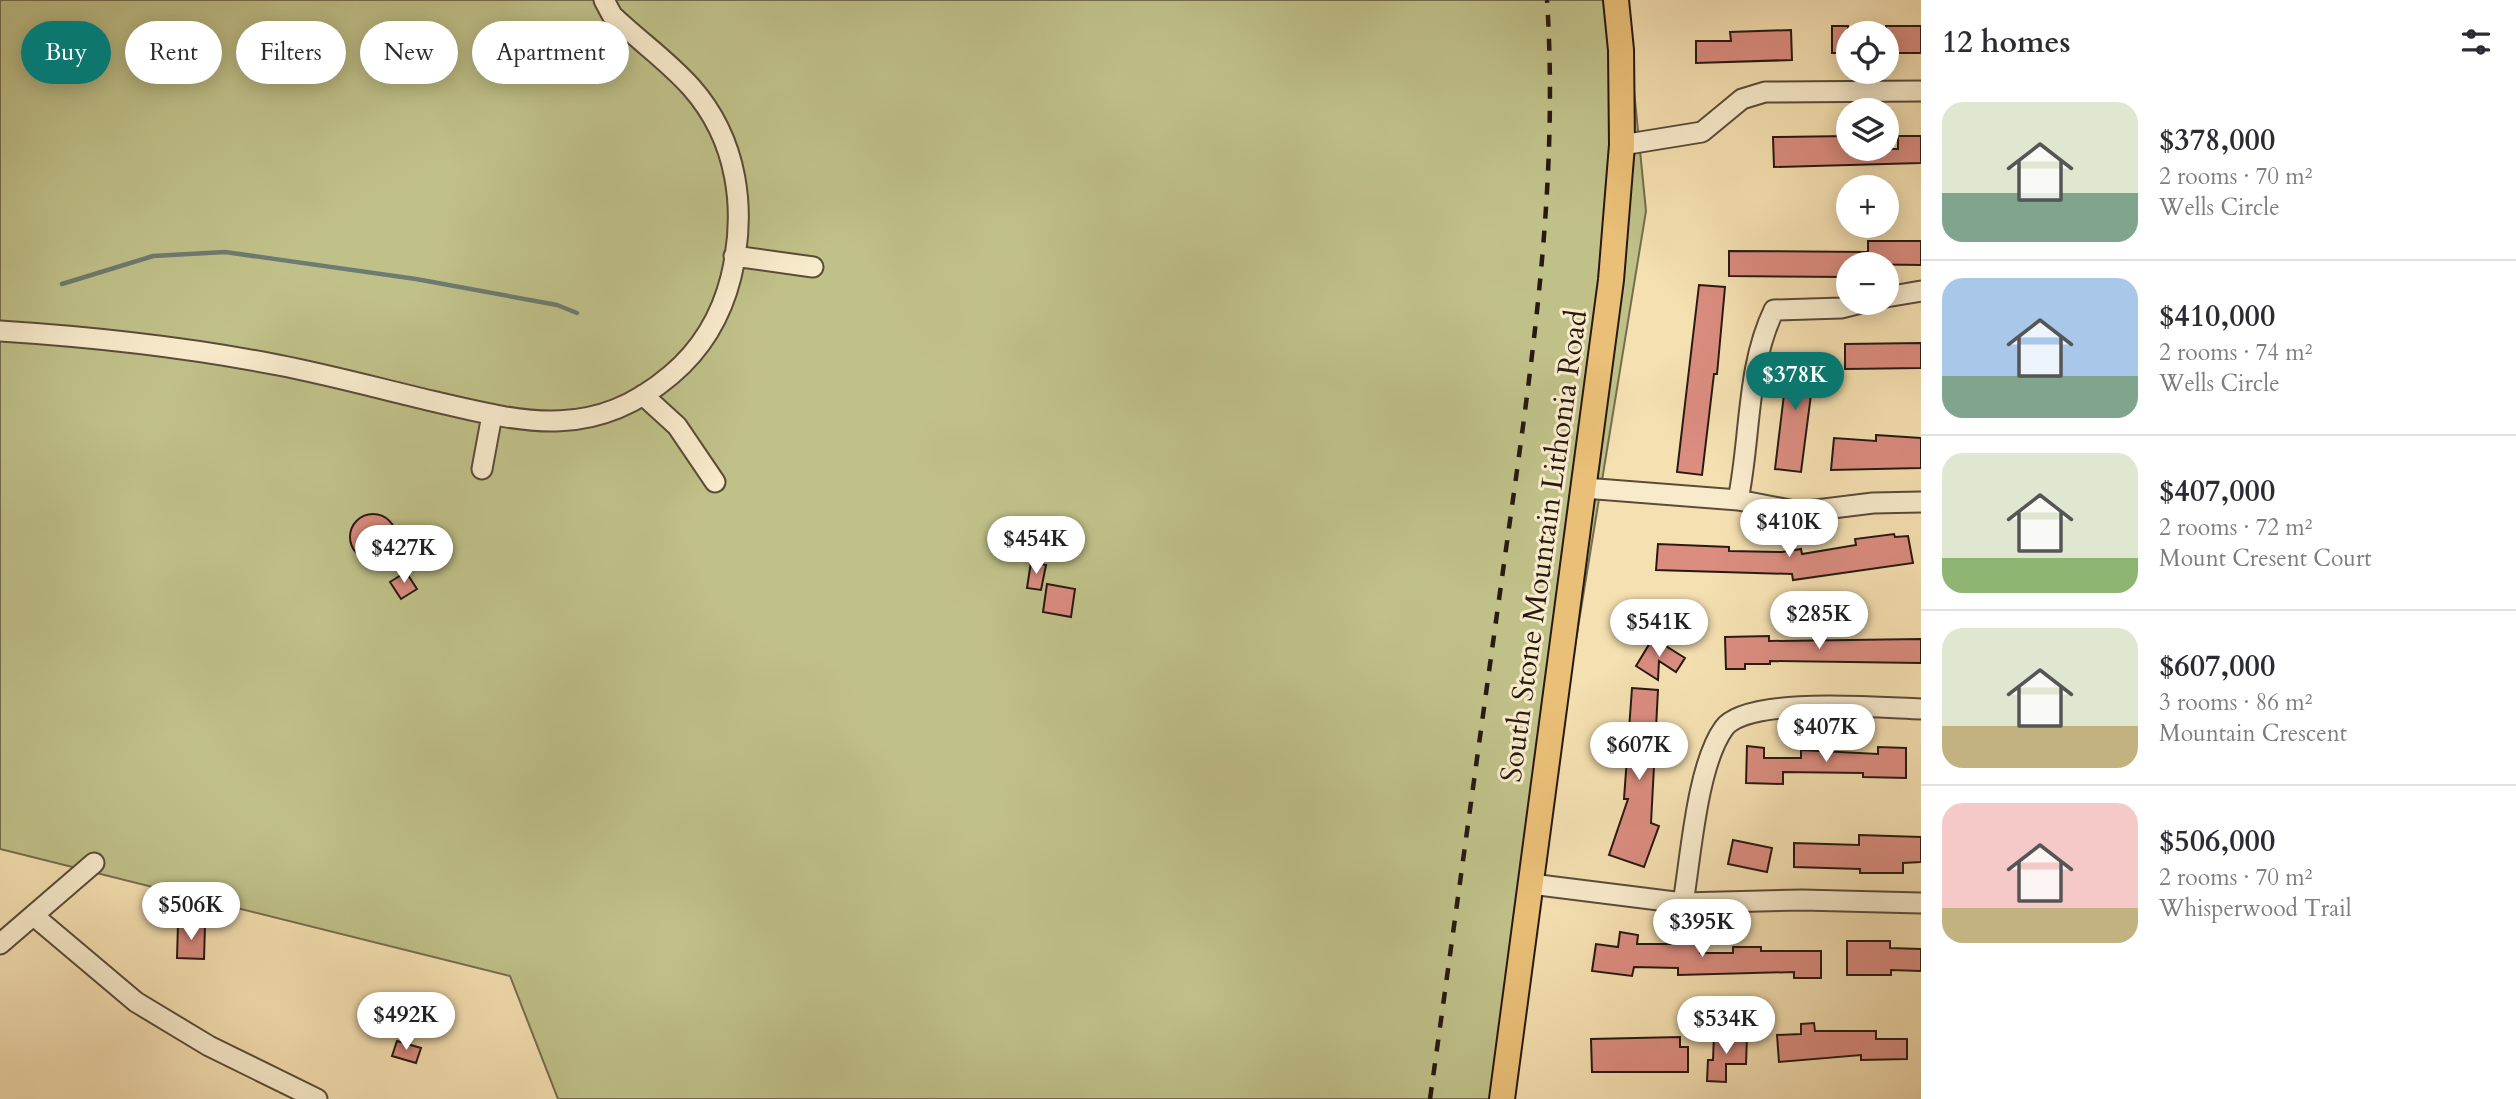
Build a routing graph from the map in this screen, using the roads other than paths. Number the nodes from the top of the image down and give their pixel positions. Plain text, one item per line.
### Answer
1 (604, 0) edge
2 (1616, 0) edge
3 (1921, 91) edge
4 (1622, 145) junction
5 (733, 256) junction
6 (813, 267) dead end
7 (1921, 292) edge
8 (1899, 295) edge
9 (1836, 308) edge
10 (0, 331) edge
11 (643, 395) junction
12 (492, 415) junction
13 (482, 468) dead end
14 (715, 482) dead end
15 (1584, 488) junction
16 (1738, 500) junction
17 (1921, 502) edge
18 (1921, 709) edge
19 (94, 863) dead end
20 (1531, 884) junction
21 (1683, 903) junction
22 (1921, 903) edge
23 (34, 916) junction
24 (0, 944) edge
25 (317, 1099) edge
26 (1502, 1099) edge

1 - 5 street
2 - 4 main road, South Stone Mountain Lithonia Road
3 - 4 street
4 - 15 main road, South Stone Mountain Lithonia Road
5 - 6 street
5 - 11 street
7 - 8 street
9 - 16 street
10 - 12 street
11 - 12 street
11 - 14 street
12 - 13 street
15 - 16 street
15 - 20 main road, South Stone Mountain Lithonia Road
16 - 17 street
18 - 21 street
19 - 23 street
20 - 21 street
20 - 26 main road, South Stone Mountain Lithonia Road
21 - 22 street
23 - 24 street
23 - 25 street

